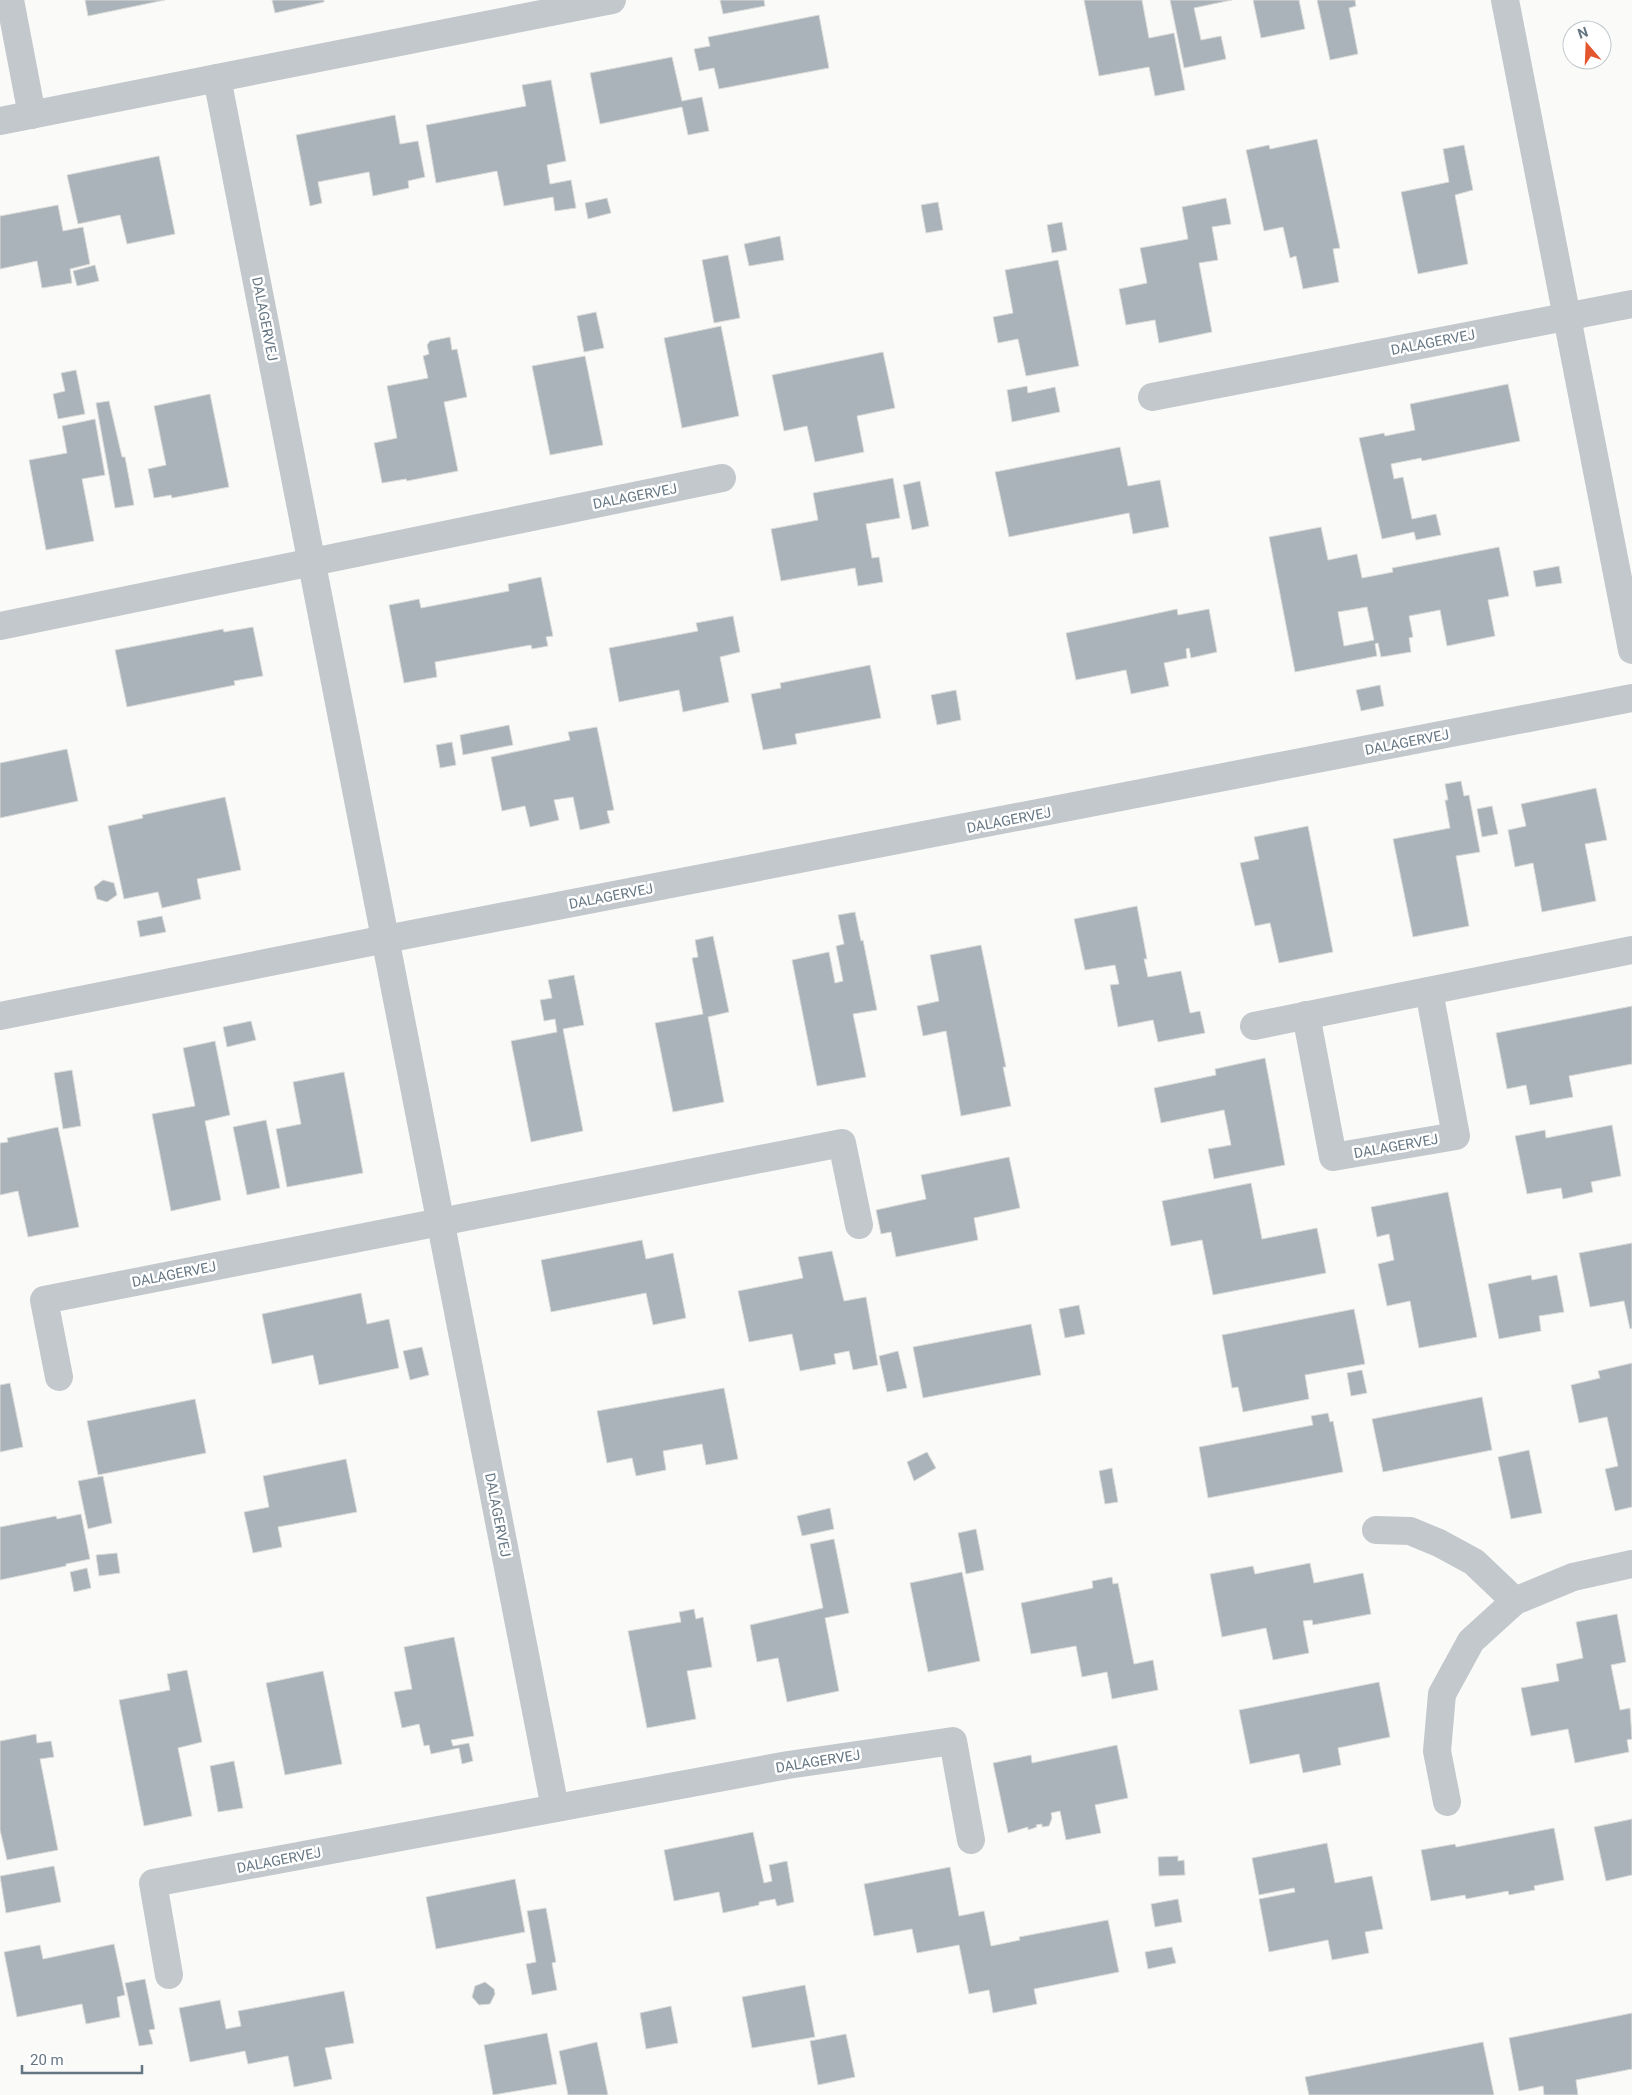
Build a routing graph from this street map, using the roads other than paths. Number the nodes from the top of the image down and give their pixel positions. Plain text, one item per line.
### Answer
1 (10, 0) edge
2 (612, 0) edge
3 (1505, 0) edge
4 (218, 78) junction
5 (32, 115) junction
6 (0, 121) edge
7 (1632, 304) edge
8 (1566, 316) junction
9 (1152, 397) dead end
10 (722, 478) dead end
11 (312, 561) junction
12 (0, 626) edge
13 (1632, 650) edge
14 (1632, 698) edge
15 (386, 939) junction
16 (1632, 950) edge
17 (1429, 991) junction
18 (1306, 1015) junction
19 (0, 1016) edge
20 (1254, 1026) dead end
21 (441, 1222) junction
22 (858, 1225) dead end
23 (59, 1377) dead end
24 (1376, 1530) dead end
25 (1632, 1564) edge
26 (1515, 1601) junction
27 (1447, 1802) dead end
28 (555, 1808) junction
29 (971, 1840) dead end
30 (169, 1975) dead end

1 - 5 street
2 - 4 street
3 - 8 street
4 - 5 street
4 - 11 street, DALAGERVEJ
5 - 6 street
7 - 8 street, DALAGERVEJ
8 - 9 street, DALAGERVEJ
8 - 13 street
10 - 11 street, DALAGERVEJ
11 - 12 street, DALAGERVEJ
11 - 15 street, DALAGERVEJ
14 - 15 street, DALAGERVEJ
15 - 19 street, DALAGERVEJ
15 - 21 street, DALAGERVEJ
16 - 17 street
17 - 18 street
17 - 18 street, DALAGERVEJ
18 - 20 street
21 - 22 street, DALAGERVEJ
21 - 23 street, DALAGERVEJ
21 - 28 street, DALAGERVEJ
24 - 26 street
25 - 26 street
26 - 27 street
28 - 29 street, DALAGERVEJ
28 - 30 street, DALAGERVEJ

